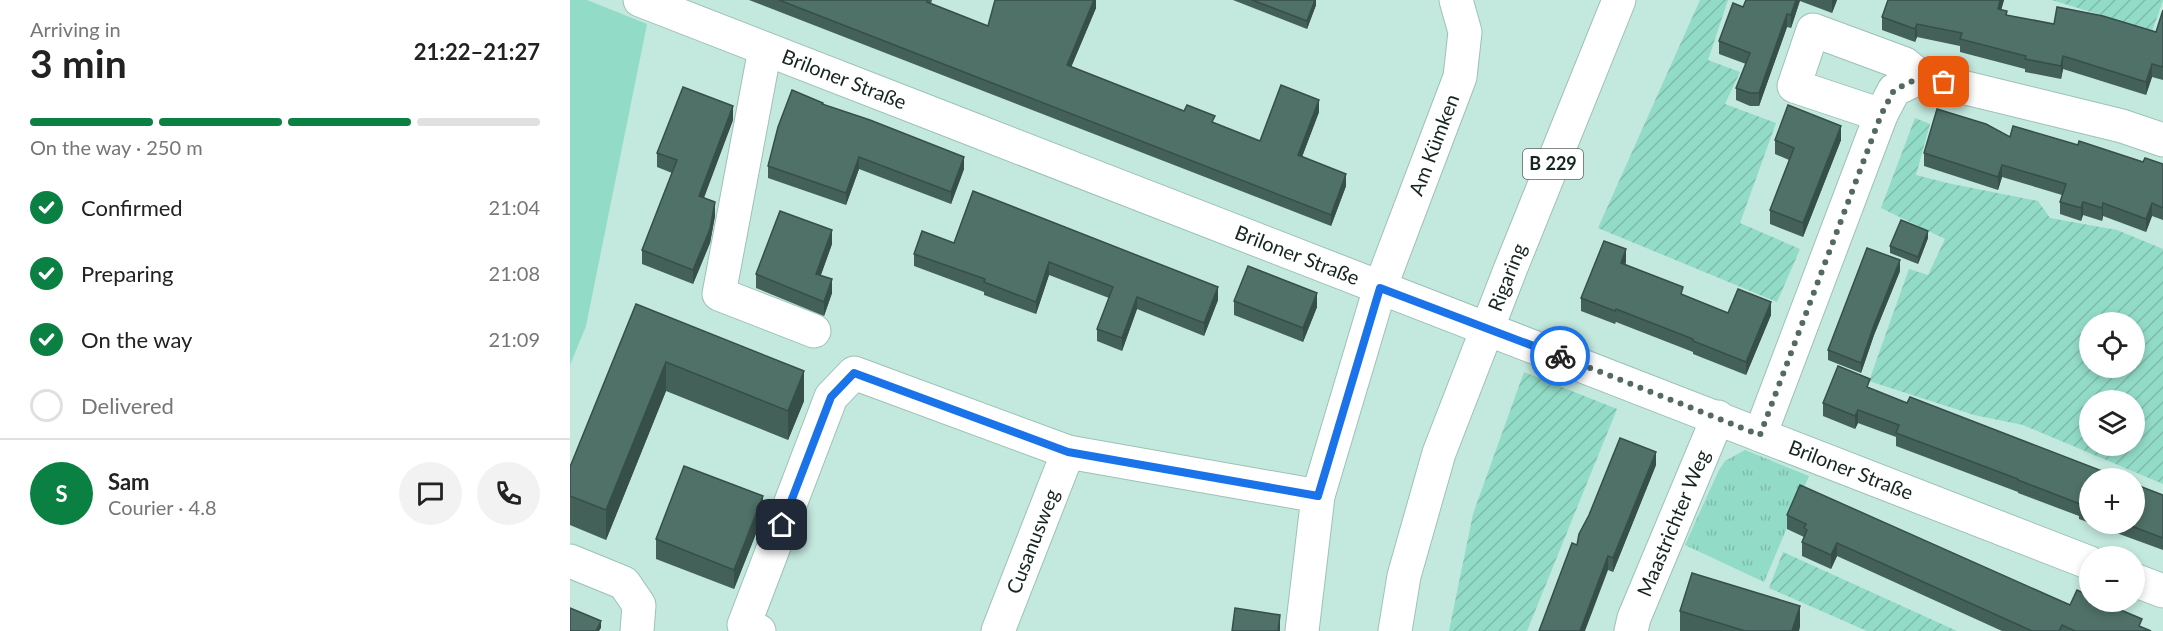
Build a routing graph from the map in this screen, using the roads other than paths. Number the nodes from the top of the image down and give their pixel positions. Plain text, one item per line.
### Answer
1 (640, 0) edge
2 (1456, 0) edge
3 (1619, 0) edge
4 (765, 49) junction
5 (1921, 77) junction
6 (1881, 115) junction
7 (2163, 140) edge
8 (1380, 288) junction
9 (1487, 329) junction
10 (814, 331) dead end
11 (1718, 417) junction
12 (1760, 435) junction
13 (1068, 452) junction
14 (1318, 496) junction
15 (2079, 559) edge
16 (570, 561) edge
17 (2145, 584) edge
18 (2163, 591) edge
19 (637, 631) edge
20 (759, 631) edge
21 (998, 631) edge
22 (1302, 631) edge
23 (1395, 631) edge
24 (1631, 631) edge

1 - 4 street, Briloner Straße
2 - 8 street, Am Kümken
3 - 9 street, Rigaring / B 229
4 - 8 street, Briloner Straße
4 - 10 street
5 - 6 street
5 - 6 street
5 - 7 street
6 - 12 street
8 - 9 street, Briloner Straße
8 - 14 street, Am Kümken
9 - 11 street, Briloner Straße
9 - 23 street, Rigaring / B 229
11 - 12 street, Briloner Straße
11 - 24 street, Maastrichter Weg
12 - 15 street, Briloner Straße
13 - 14 street
13 - 20 street
13 - 21 street, Cusanusweg
14 - 22 street, Am Kümken
16 - 19 street
17 - 18 street

